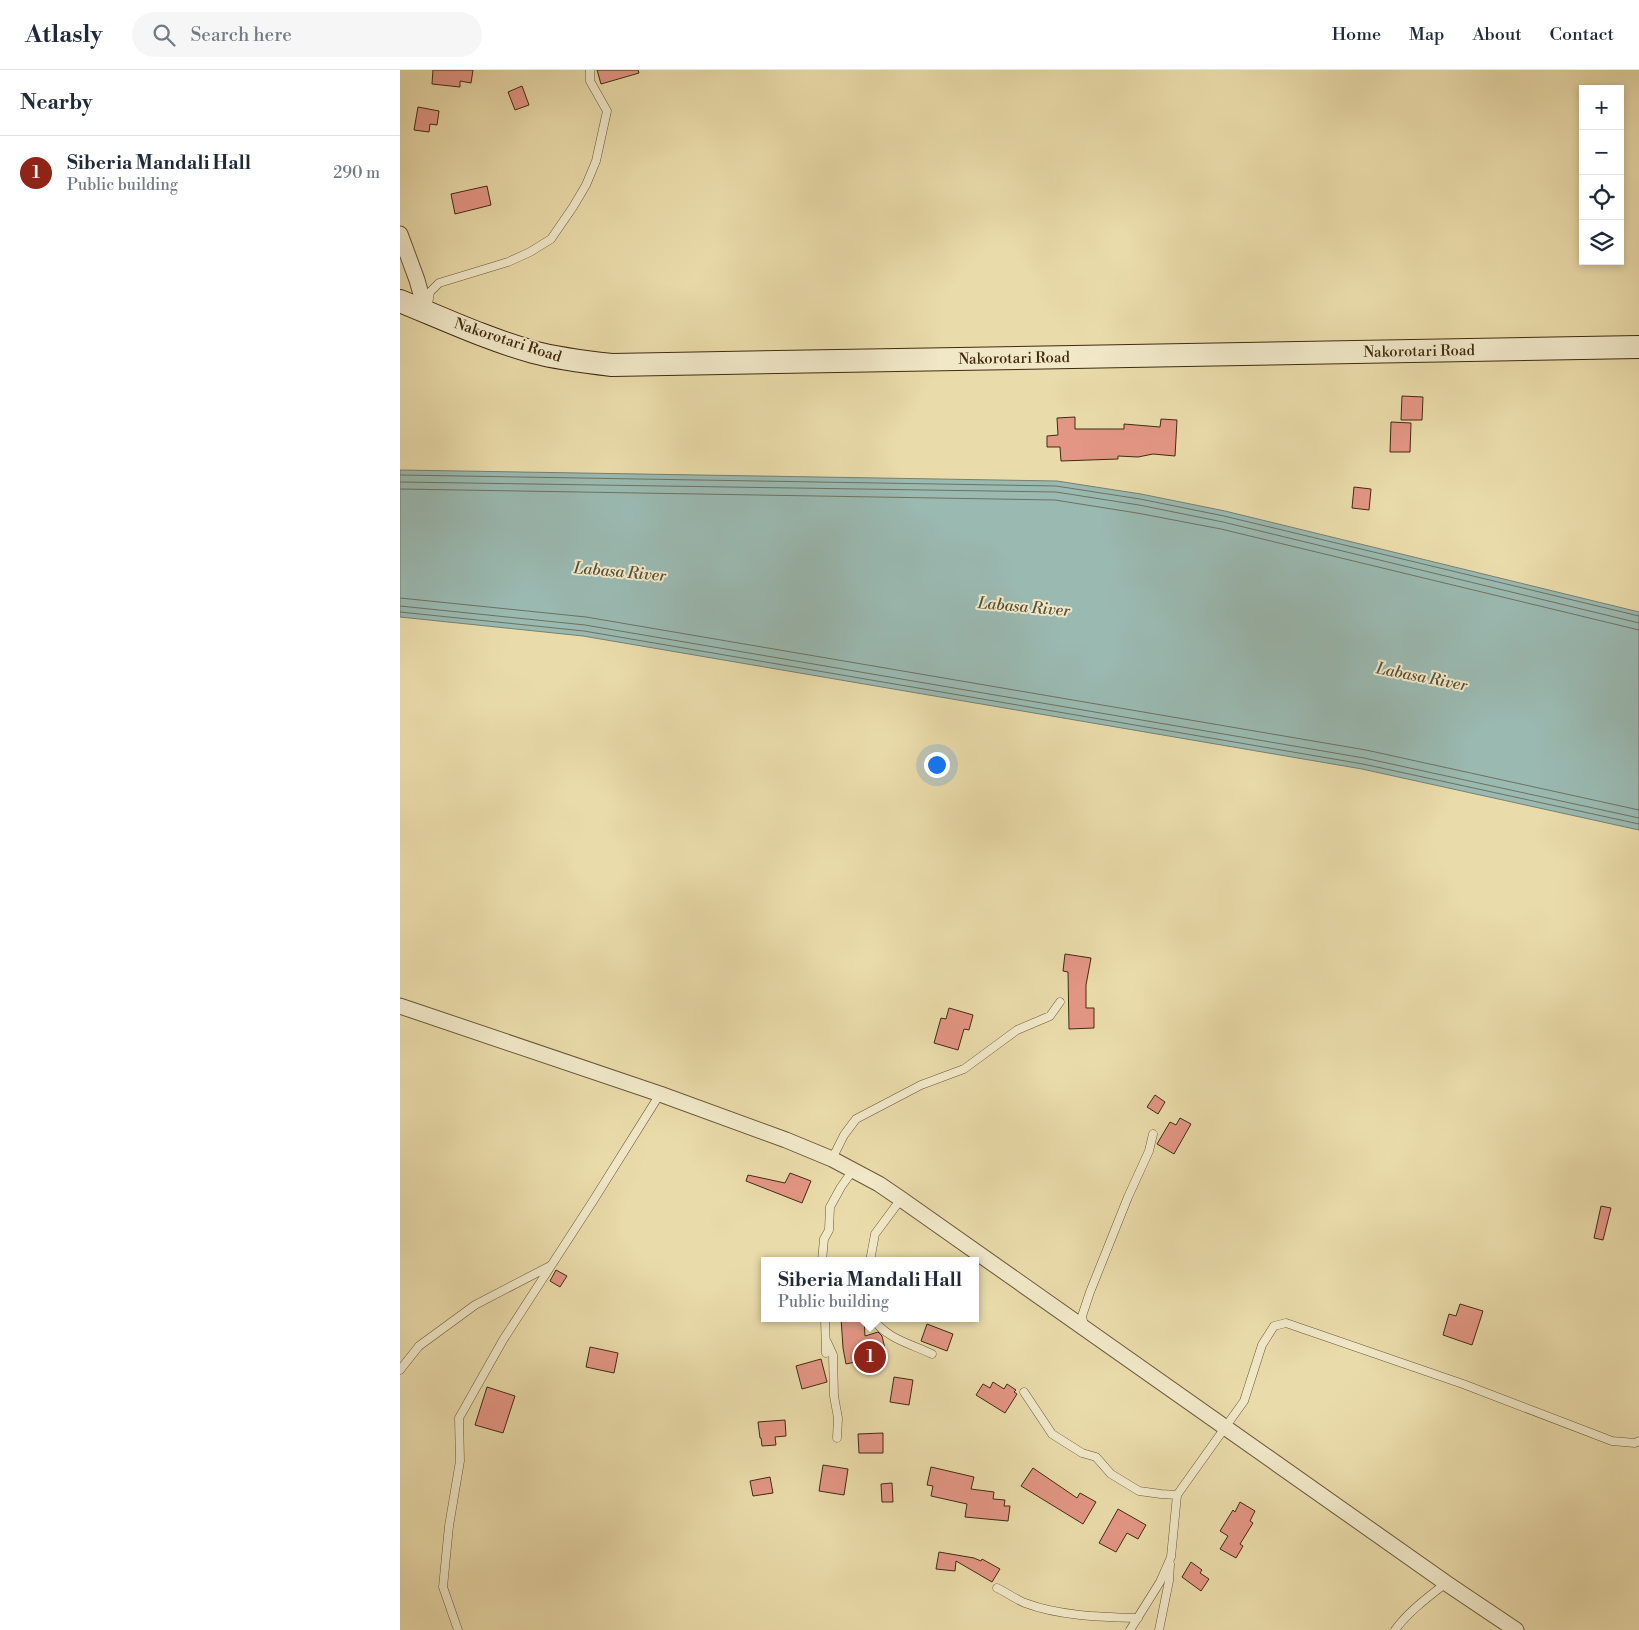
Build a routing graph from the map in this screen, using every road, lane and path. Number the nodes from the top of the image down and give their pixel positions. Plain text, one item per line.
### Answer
1 (590, 70) edge
2 (400, 234) edge
3 (400, 301) edge
4 (426, 312) junction
5 (1639, 347) edge
6 (1060, 1002) dead end
7 (400, 1006) edge
8 (660, 1094) junction
9 (1153, 1134) dead end
10 (832, 1159) junction
11 (853, 1170) junction
12 (901, 1199) junction
13 (822, 1257) edge
14 (871, 1257) edge
15 (551, 1265) junction
16 (825, 1322) edge
17 (876, 1322) edge
18 (1084, 1328) junction
19 (827, 1342) junction
20 (826, 1352) dead end
21 (932, 1354) dead end
22 (400, 1370) edge
23 (1024, 1392) dead end
24 (1224, 1426) junction
25 (837, 1438) dead end
26 (1639, 1441) edge
27 (1176, 1495) junction
28 (1171, 1557) junction
29 (1446, 1583) junction
30 (997, 1588) dead end
31 (1138, 1618) junction
32 (458, 1630) edge
33 (1130, 1630) edge
34 (1159, 1630) edge
35 (1395, 1630) edge
36 (1516, 1630) edge

1 - 4 lane
2 - 4 street
3 - 4 street, Nakorotari Road
4 - 5 street, Nakorotari Road
6 - 10 lane
7 - 8 street
8 - 10 street
8 - 15 lane
9 - 18 lane
10 - 11 street
11 - 12 street
11 - 13 lane
12 - 14 lane
12 - 18 street
15 - 22 lane
15 - 32 lane
16 - 19 lane
17 - 21 lane
18 - 24 street
19 - 20 lane
19 - 25 lane
23 - 27 lane
24 - 26 lane
24 - 27 lane
24 - 29 street
27 - 28 lane
28 - 31 lane
28 - 34 lane
29 - 35 lane
29 - 36 street
30 - 31 lane
31 - 33 lane

